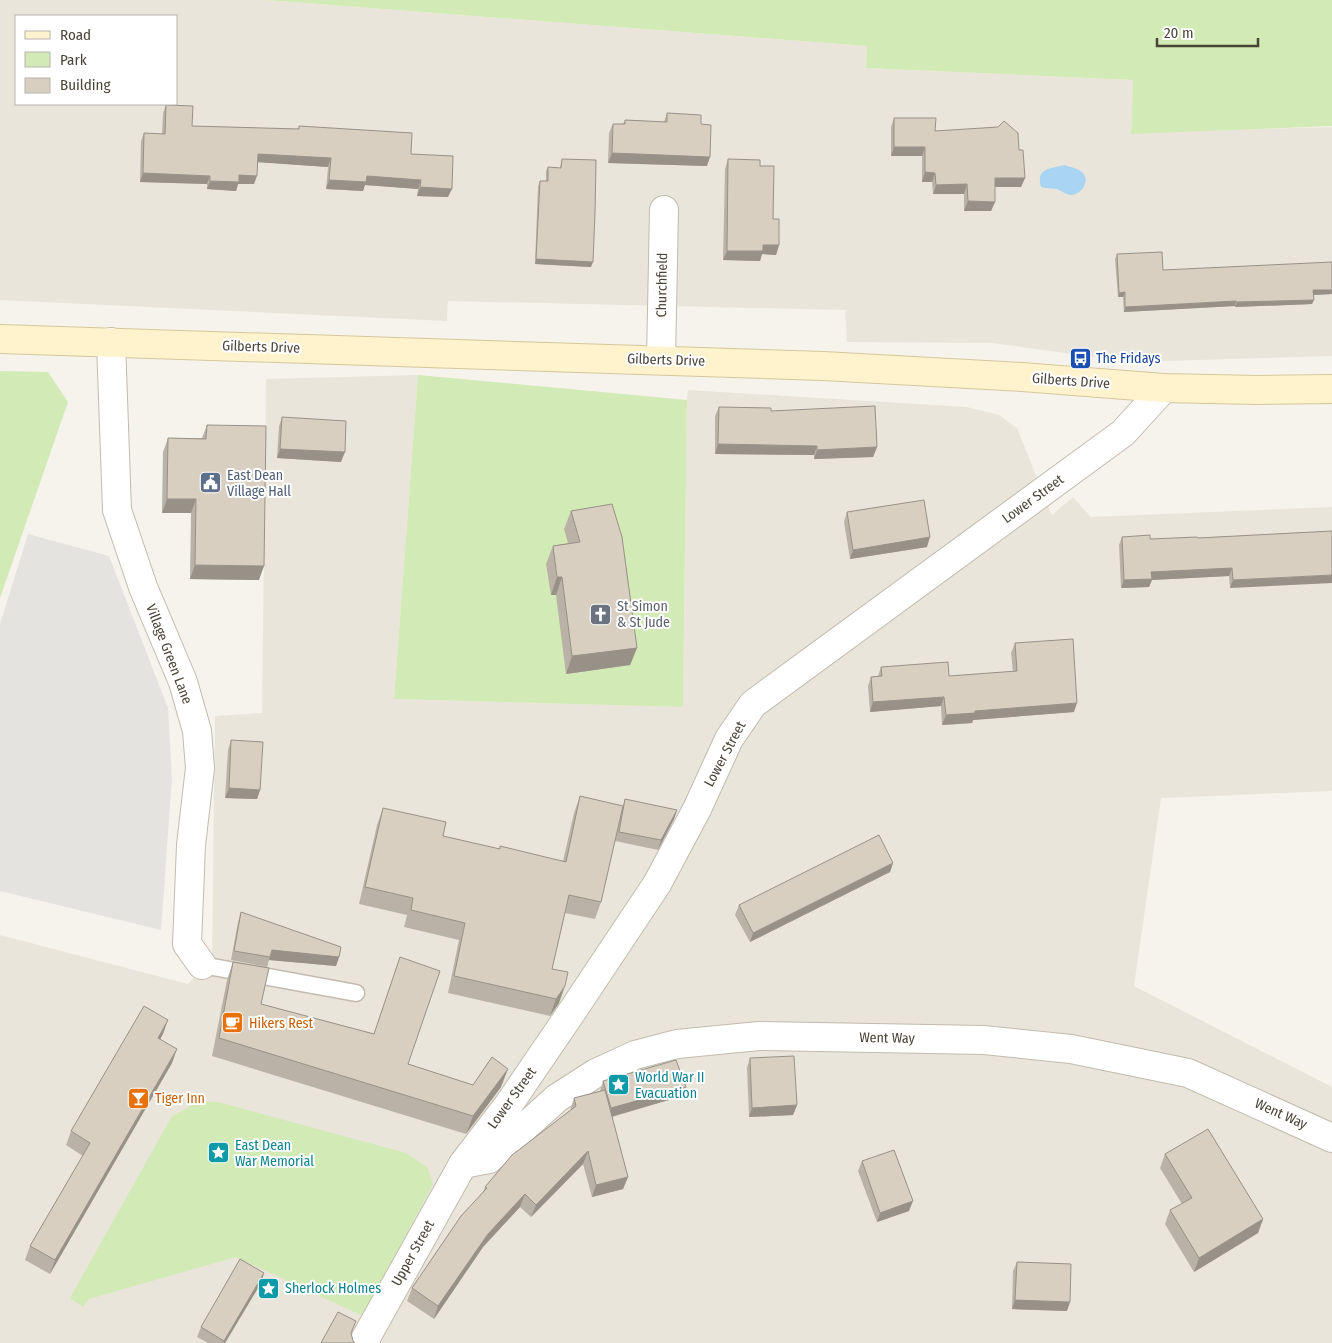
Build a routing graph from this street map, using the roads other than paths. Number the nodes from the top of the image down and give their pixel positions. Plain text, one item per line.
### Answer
1 (664, 210) dead end
2 (0, 339) edge
3 (111, 342) junction
4 (660, 360) junction
5 (1164, 388) junction
6 (1332, 388) edge
7 (202, 965) joint
8 (356, 993) dead end
9 (1332, 1138) edge
10 (463, 1164) junction
11 (363, 1343) edge

1 - 4 street, Churchfield
2 - 3 street, Gilberts Drive
3 - 4 street, Gilberts Drive
3 - 7 street, Village Green Lane
4 - 5 street, Gilberts Drive
5 - 6 street, Gilberts Drive
5 - 10 street, Lower Street
7 - 8 lane
9 - 10 street, Went Way
10 - 11 street, Upper Street

